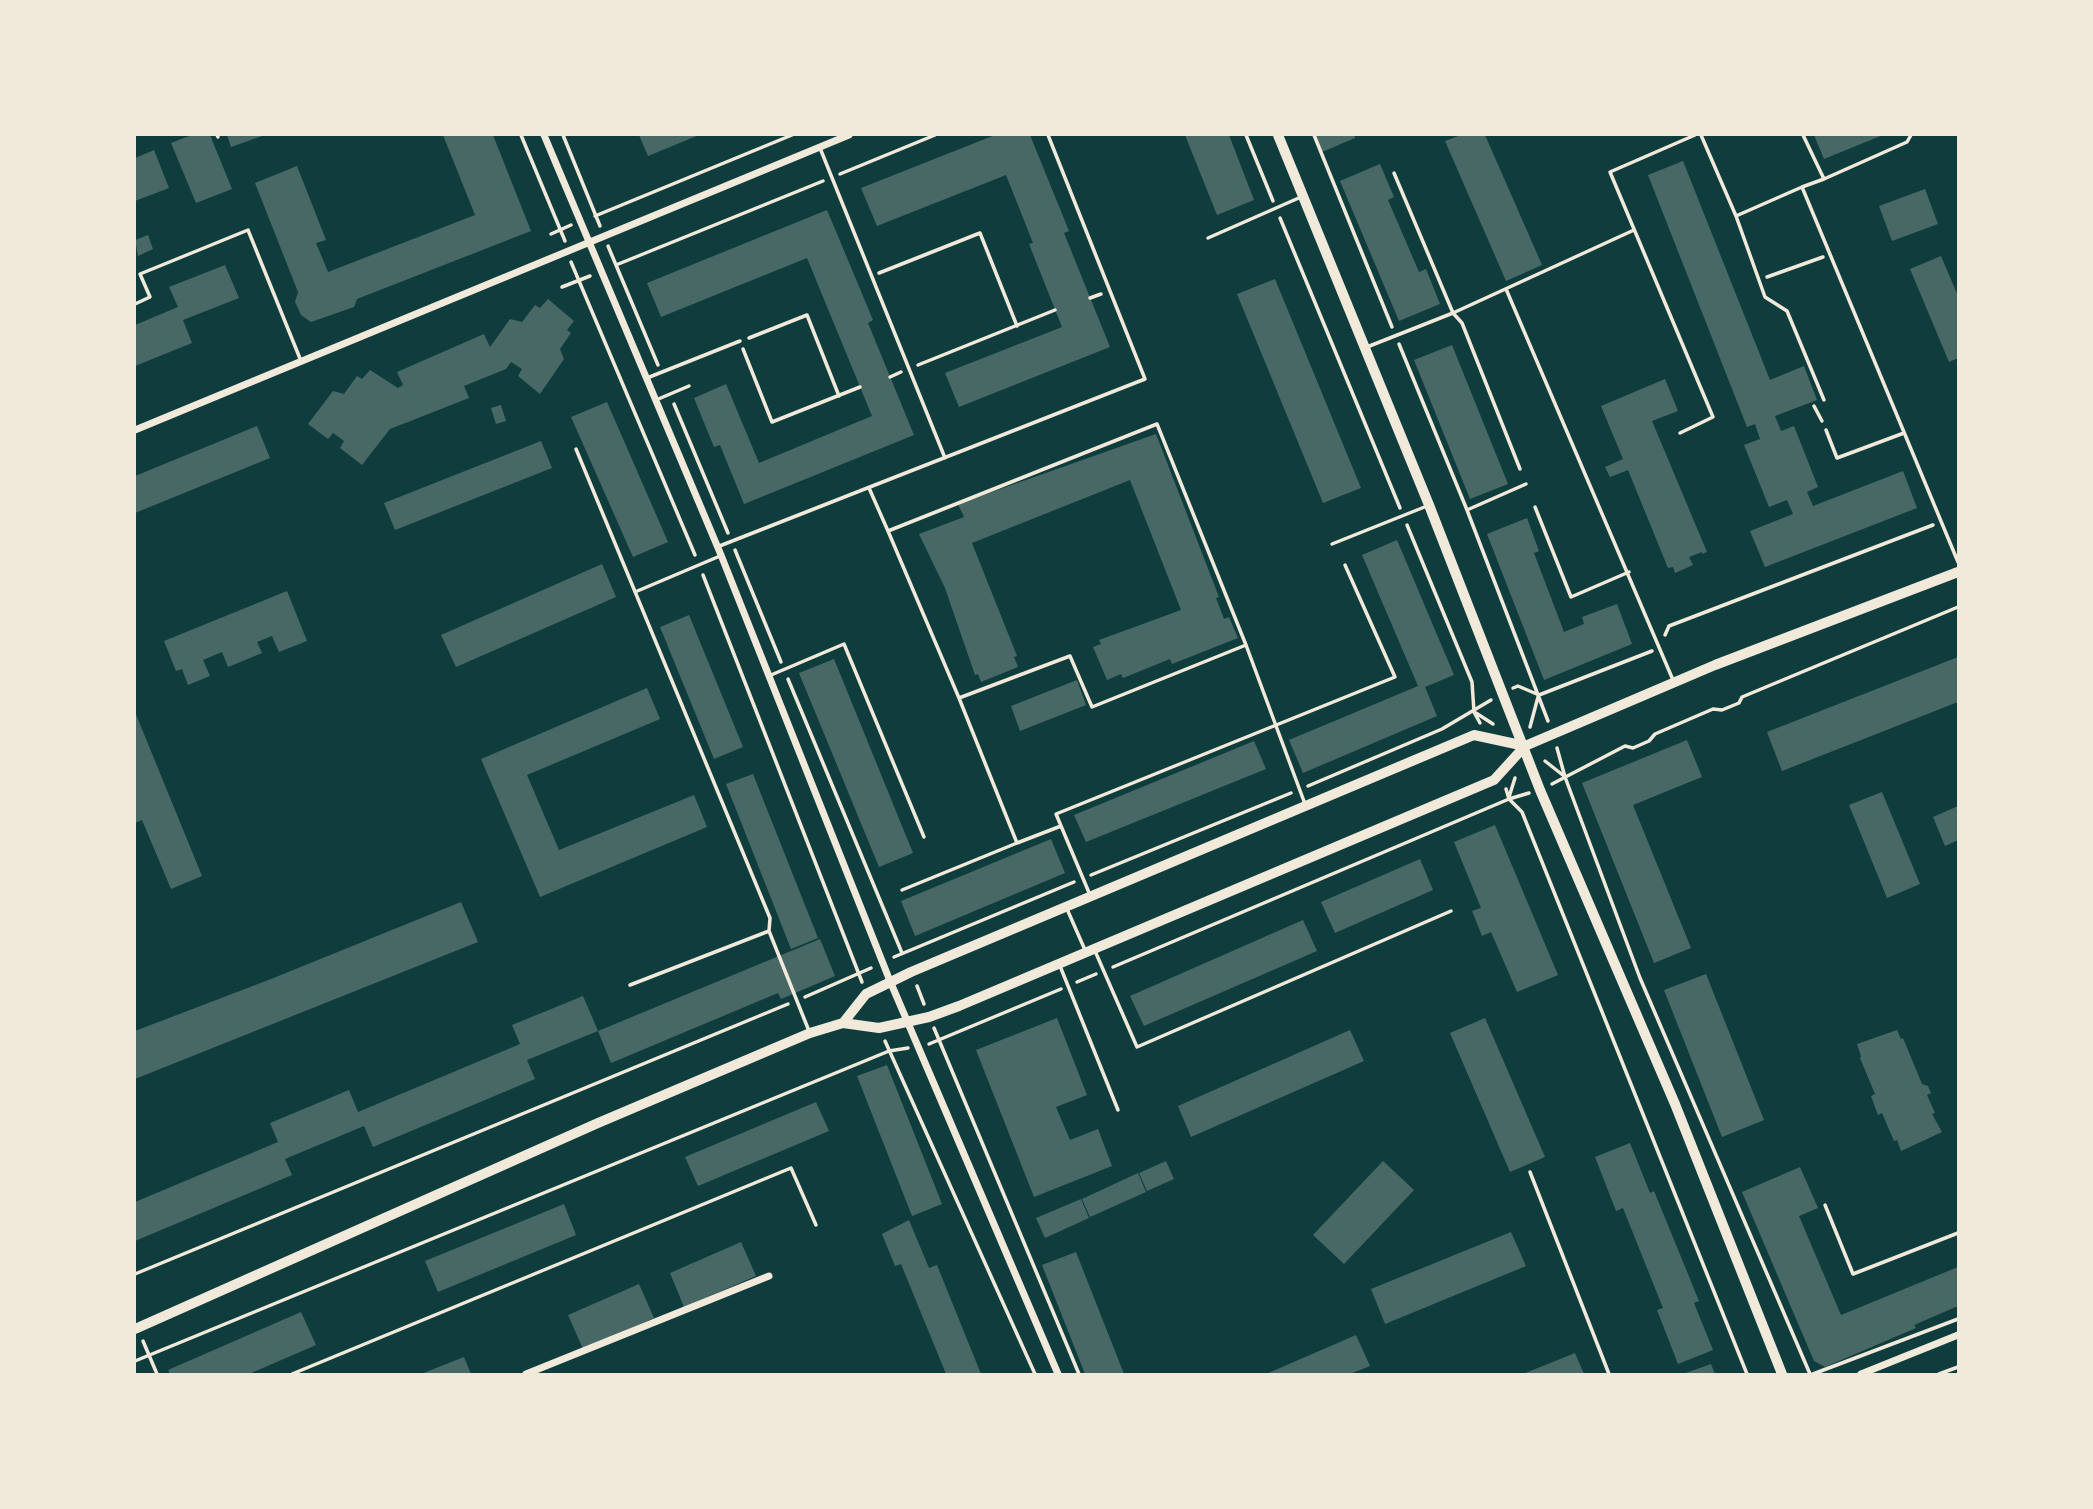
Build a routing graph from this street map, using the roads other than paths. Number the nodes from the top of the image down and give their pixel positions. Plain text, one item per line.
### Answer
1 (544, 135) edge
2 (1048, 135) edge
3 (1278, 135) edge
4 (1695, 135) edge
5 (1701, 135) edge
6 (1803, 135) edge
7 (1911, 135) edge
8 (844, 136) edge
9 (819, 147) junction
10 (1394, 173) dead end
11 (1824, 179) junction
12 (1802, 187) junction
13 (1303, 197) junction
14 (1736, 216) junction
15 (1634, 230) junction
16 (1208, 238) dead end
17 (590, 242) junction
18 (1506, 289) junction
19 (135, 304) edge
20 (1453, 313) junction
21 (740, 341) road end
22 (1364, 348) junction
23 (301, 361) junction
24 (647, 378) junction
25 (689, 386) dead end
26 (656, 400) junction
27 (1824, 400) dead end
28 (135, 430) edge
29 (1826, 430) road end
30 (1680, 433) dead end
31 (1904, 433) junction
32 (576, 449) dead end
33 (945, 458) junction
34 (1520, 469) dead end
35 (869, 488) junction
36 (1429, 505) junction
37 (1535, 507) dead end
38 (888, 531) junction
39 (1332, 544) dead end
40 (717, 547) junction
41 (721, 555) junction
42 (1958, 562) edge
43 (1345, 565) dead end
44 (1629, 572) junction
45 (1958, 572) edge
46 (635, 592) junction
47 (1246, 645) junction
48 (769, 676) junction
49 (1674, 681) junction
50 (959, 698) junction
51 (1275, 727) junction
52 (1525, 746) junction
53 (1306, 806) junction
54 (1061, 826) junction
55 (924, 837) dead end
56 (1017, 843) junction
57 (902, 890) dead end
58 (1091, 897) junction
59 (1066, 907) junction
60 (1451, 911) dead end
61 (769, 931) junction
62 (1090, 951) junction
63 (1059, 964) junction
64 (890, 981) junction
65 (630, 985) dead end
66 (908, 1021) junction
67 (843, 1023) junction
68 (810, 1033) junction
69 (1118, 1110) dead end
70 (1825, 1205) dead end
71 (816, 1225) dead end
72 (1958, 1233) edge
73 (769, 1276) dead end
74 (135, 1329) edge
75 (1958, 1335) edge
76 (292, 1374) edge
77 (526, 1374) edge
78 (1058, 1374) edge
79 (1782, 1374) edge
80 (1861, 1374) edge

1 - 17 street
2 - 33 lane
3 - 13 main road
4 - 15 lane
5 - 14 lane
6 - 11 lane
7 - 11 lane
8 - 9 street
9 - 17 street
9 - 33 lane
10 - 20 lane
11 - 12 lane
12 - 14 lane
12 - 31 lane
13 - 16 lane
13 - 22 main road
14 - 27 lane
15 - 18 lane
15 - 30 lane
17 - 23 street
17 - 24 street
18 - 20 lane
18 - 44 lane
19 - 23 lane
20 - 22 lane
20 - 34 lane
21 - 24 lane
22 - 36 main road
23 - 28 street
24 - 26 street
25 - 26 lane
26 - 40 street
29 - 31 lane
31 - 42 lane
32 - 46 lane
33 - 35 lane
35 - 38 lane
35 - 40 lane
36 - 39 lane
36 - 52 main road
37 - 44 lane
38 - 47 lane
38 - 50 lane
40 - 41 street
41 - 46 lane
41 - 48 street
43 - 51 lane
44 - 49 lane
45 - 49 main road
46 - 61 lane
47 - 50 lane
47 - 51 lane
48 - 55 lane
48 - 64 street
49 - 52 main road
50 - 56 lane
51 - 53 lane
51 - 54 lane
52 - 53 main road
52 - 62 main road
52 - 79 main road
53 - 58 main road
54 - 56 lane
54 - 58 lane
56 - 57 lane
58 - 59 main road
59 - 62 lane
59 - 64 main road
60 - 62 lane
61 - 65 lane
61 - 68 lane
62 - 63 main road
63 - 66 main road
63 - 69 lane
64 - 66 street
64 - 67 main road
66 - 67 main road
66 - 78 street
67 - 68 main road
68 - 74 main road
70 - 72 lane
71 - 76 lane
73 - 77 street
75 - 80 street

